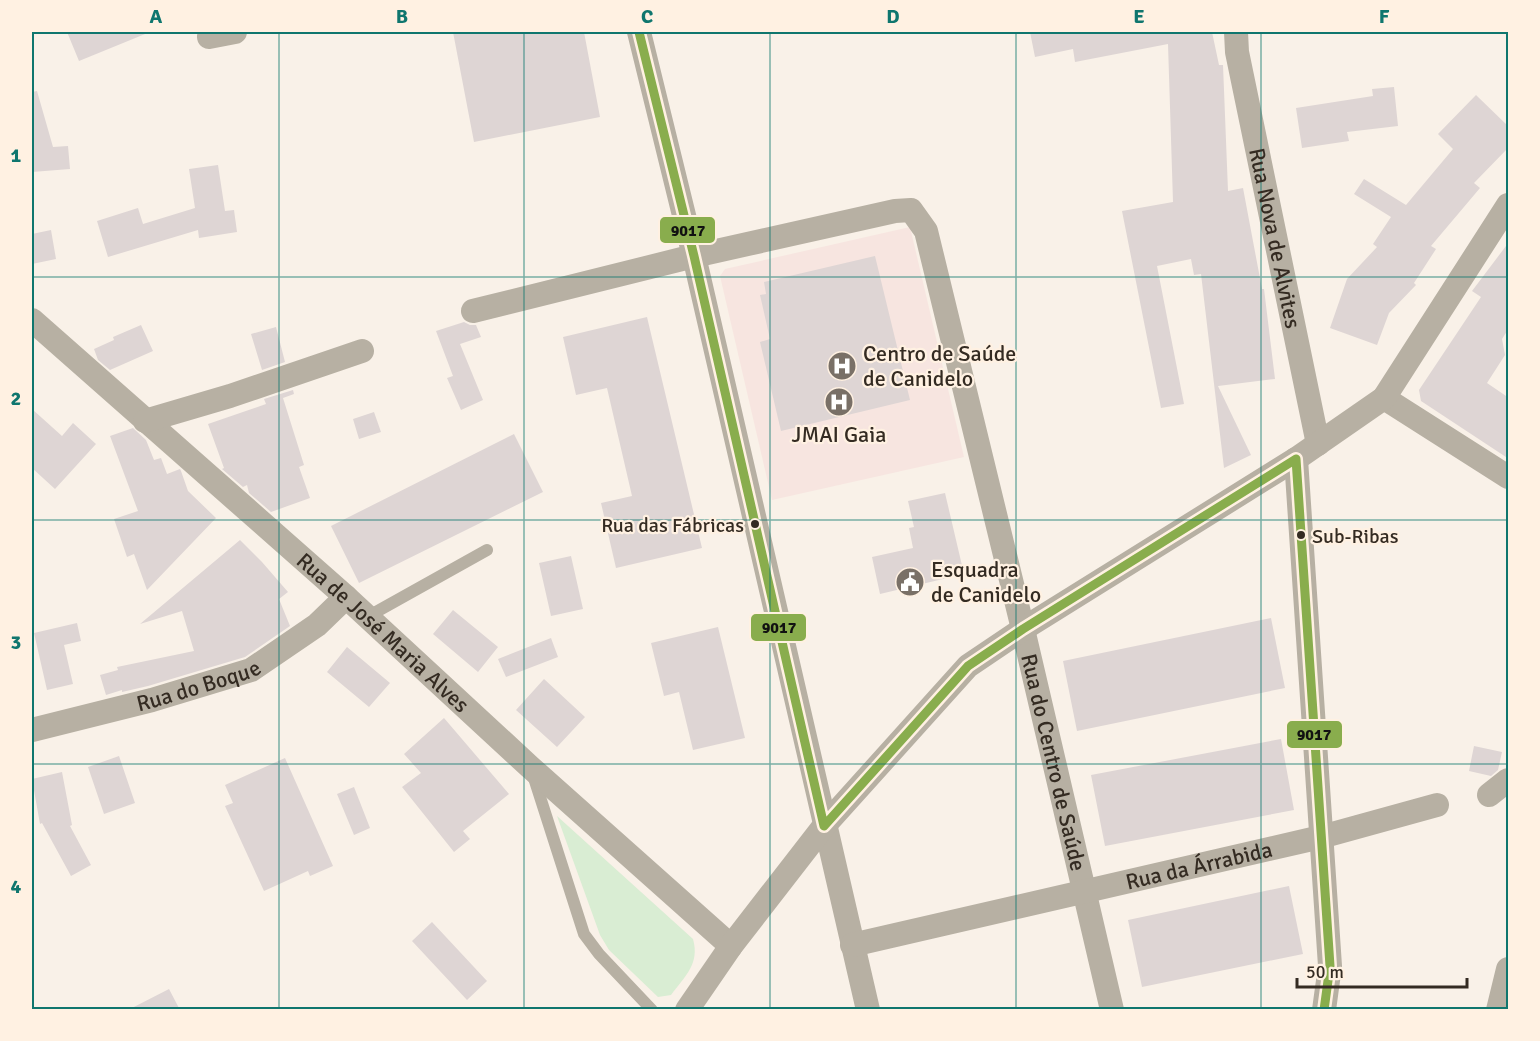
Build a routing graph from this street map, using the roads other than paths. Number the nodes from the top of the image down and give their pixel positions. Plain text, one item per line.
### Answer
1 (235, 32) edge
2 (639, 32) edge
3 (1236, 32) edge
4 (209, 37) dead end
5 (1509, 205) edge
6 (694, 256) junction
7 (473, 311) dead end
8 (32, 321) edge
9 (362, 351) dead end
10 (1384, 398) junction
11 (146, 421) junction
12 (1318, 444) junction
13 (1296, 459) junction
14 (1509, 477) edge
15 (488, 550) dead end
16 (346, 597) junction
17 (367, 617) junction
18 (1023, 629) junction
19 (32, 730) edge
20 (530, 767) junction
21 (1509, 780) edge
22 (1488, 795) dead end
23 (1437, 805) dead end
24 (824, 826) junction
25 (1321, 837) junction
26 (1084, 891) junction
27 (852, 945) junction
28 (731, 946) junction
29 (1509, 969) edge
30 (652, 1010) edge
31 (687, 1010) edge
32 (868, 1010) edge
33 (1112, 1010) edge
34 (1324, 1010) edge
35 (1498, 1010) edge

1 - 4 street
2 - 6 street
3 - 12 street, Rua Nova de Alvites
5 - 10 street
6 - 7 street
6 - 18 street, Rua do Centro de Saúde
6 - 24 street
8 - 11 street, Rua de José Maria Alves
9 - 11 street
10 - 12 street
10 - 14 street
11 - 16 street, Rua de José Maria Alves
12 - 13 street
13 - 18 street
13 - 25 street
15 - 17 lane
16 - 17 street, Rua de José Maria Alves
16 - 19 street, Rua do Boque
17 - 20 street, Rua de José Maria Alves
18 - 24 street
18 - 26 street, Rua do Centro de Saúde
20 - 28 street, Rua de José Maria Alves
20 - 30 lane
21 - 22 street
23 - 25 street, Rua da Árrabida
24 - 27 street
24 - 28 street
25 - 26 street, Rua da Árrabida
25 - 34 street
26 - 27 street, Rua da Árrabida
26 - 33 street, Rua do Centro de Saúde
27 - 32 street
28 - 31 street
29 - 35 street

